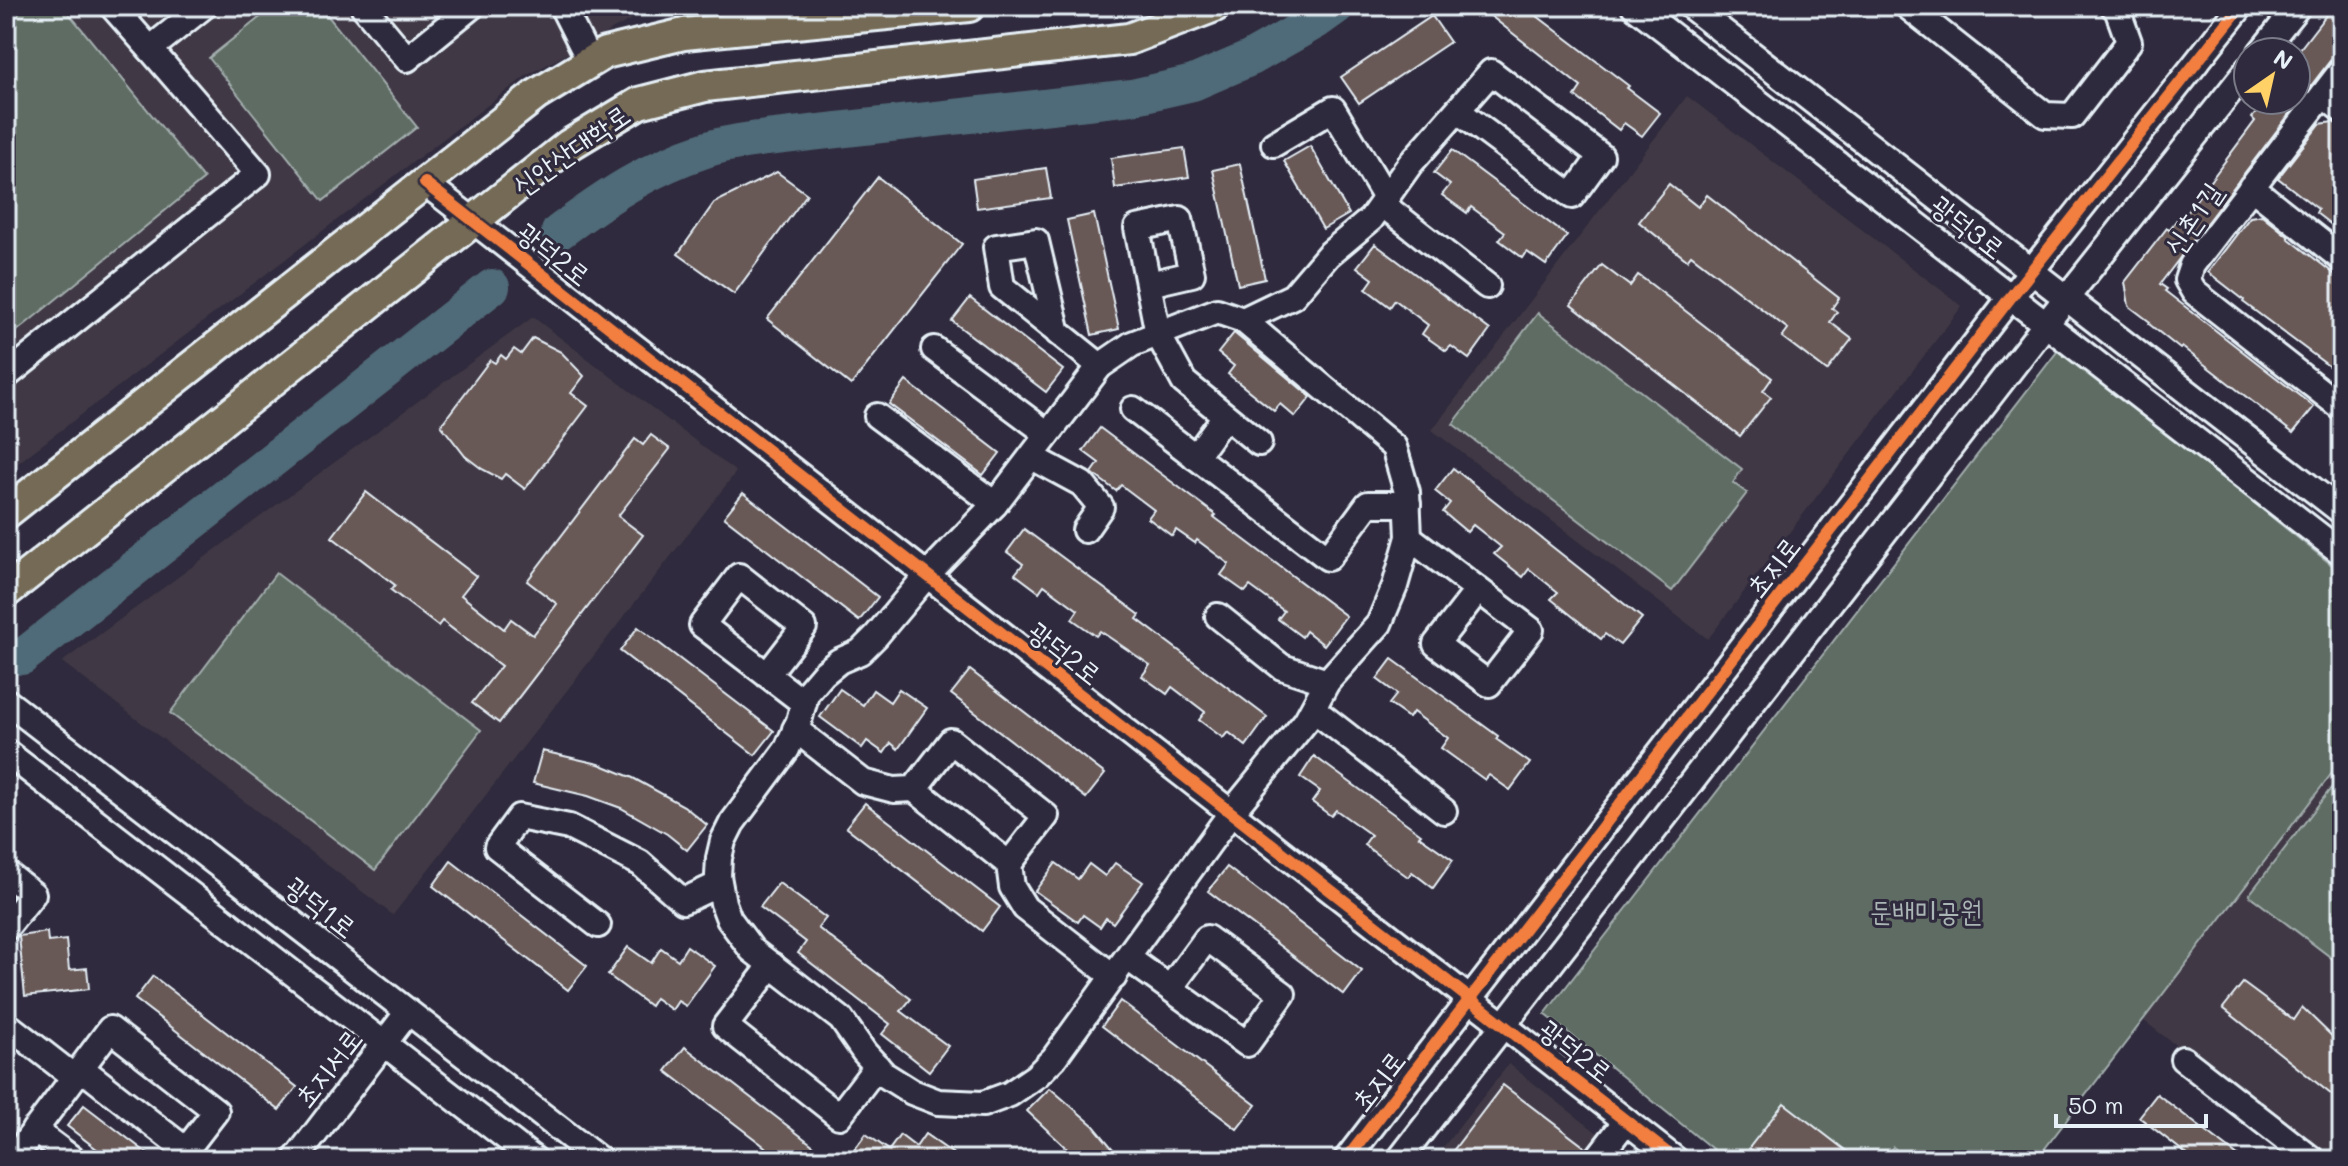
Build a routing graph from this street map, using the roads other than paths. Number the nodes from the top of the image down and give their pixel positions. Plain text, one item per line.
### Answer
1 (112, 6) edge
2 (204, 6) edge
3 (363, 6) edge
4 (472, 6) edge
5 (562, 6) edge
6 (969, 6) edge
7 (1215, 6) edge
8 (1634, 6) edge
9 (1690, 6) edge
10 (1907, 6) edge
11 (2113, 6) edge
12 (2241, 6) edge
13 (2298, 6) edge
14 (2274, 36) edge
15 (150, 49) junction
16 (590, 62) junction
17 (2342, 70) edge
18 (2232, 89) edge
19 (2323, 95) junction
20 (2342, 110) edge
21 (1458, 111) junction
22 (1274, 144) dead end
23 (425, 183) junction
24 (2251, 187) junction
25 (1384, 201) junction
26 (473, 221) junction
27 (2342, 259) edge
28 (2032, 271) junction
29 (1149, 284) dead end
30 (1487, 286) dead end
31 (2010, 298) junction
32 (2066, 298) junction
33 (1243, 320) junction
34 (2045, 325) junction
35 (1058, 333) dead end
36 (1158, 334) junction
37 (934, 349) dead end
38 (1100, 366) junction
39 (6, 376) edge
40 (2342, 408) edge
41 (1133, 409) dead end
42 (877, 416) dead end
43 (1225, 416) junction
44 (1048, 434) junction
45 (1259, 443) dead end
46 (1032, 457) junction
47 (1195, 457) junction
48 (995, 504) junction
49 (1408, 504) junction
50 (2342, 512) edge
51 (6, 513) edge
52 (1085, 530) dead end
53 (1409, 537) junction
54 (2342, 553) edge
55 (927, 575) junction
56 (1478, 590) dead end
57 (6, 592) edge
58 (1218, 616) dead end
59 (767, 675) dead end
60 (1327, 682) junction
61 (6, 701) edge
62 (804, 703) junction
63 (1313, 709) junction
64 (795, 729) junction
65 (6, 752) edge
66 (914, 789) junction
67 (1444, 811) dead end
68 (1231, 813) junction
69 (1009, 864) junction
70 (6, 873) edge
71 (719, 884) junction
72 (598, 925) dead end
73 (6, 928) edge
74 (772, 965) junction
75 (1121, 967) junction
76 (1170, 988) junction
77 (1471, 1000) junction
78 (408, 1012) junction
79 (6, 1024) edge
80 (1504, 1026) junction
81 (385, 1044) junction
82 (2183, 1059) dead end
83 (877, 1066) junction
84 (78, 1073) junction
85 (1626, 1121) junction
86 (34, 1130) junction
87 (12, 1160) edge
88 (74, 1160) edge
89 (295, 1160) edge
90 (535, 1160) edge
91 (600, 1160) edge
92 (1346, 1160) edge
93 (1399, 1160) edge
94 (1596, 1160) edge
95 (1676, 1160) edge
96 (2313, 1160) edge

1 - 15 street
2 - 15 street
3 - 4 street
5 - 16 street
6 - 16 main road
7 - 26 main road, 신안산대학로
8 - 31 street, 광덕3로
9 - 28 street, 광덕3로
10 - 11 street
12 - 28 street, 초지로
13 - 14 street
15 - 39 street
16 - 23 main road
17 - 19 street, 신촌1길
18 - 32 street
19 - 20 street
19 - 24 street, 신촌1길
21 - 21 street
21 - 25 street
22 - 25 street
23 - 26 street, 광덕2로
23 - 51 main road
24 - 27 street
24 - 40 street, 신촌1길
25 - 30 street
25 - 33 street
26 - 55 street, 광덕2로
26 - 57 main road, 신안산대학로
28 - 31 street, 초지로
28 - 32 street, 광덕3로
29 - 36 street
31 - 34 street, 광덕3로
31 - 77 street, 초지로
32 - 34 street
32 - 50 street, 광덕3로
33 - 36 street
33 - 49 street
34 - 54 street, 광덕3로
34 - 80 street
35 - 38 street
36 - 38 street
36 - 43 street
37 - 44 street
38 - 44 street
41 - 47 street
42 - 48 street
43 - 45 street
43 - 47 street
44 - 46 street
46 - 48 street
46 - 52 street
47 - 49 street
48 - 55 street
49 - 53 street
53 - 56 street
53 - 60 street
55 - 62 street
55 - 68 street, 광덕2로
58 - 60 street
59 - 62 street
60 - 63 street
61 - 78 street, 광덕1로
62 - 64 street
63 - 67 street
63 - 68 street
64 - 66 street
64 - 71 street
65 - 81 street
66 - 69 street
66 - 69 street
68 - 75 street
68 - 77 street, 광덕2로
69 - 75 street
70 - 73 street
71 - 72 street
71 - 74 street
74 - 83 street
74 - 83 street
75 - 76 street
75 - 83 street
76 - 76 street
77 - 80 street, 광덕2로
77 - 92 street, 초지로
78 - 81 street, 초지서로
78 - 91 street, 광덕1로
79 - 84 street
80 - 85 street, 광덕2로
80 - 93 street
81 - 89 street, 초지서로
81 - 90 street
82 - 96 street
84 - 84 street
84 - 86 street
85 - 94 street
85 - 95 street, 광덕2로
86 - 87 street
86 - 88 street

